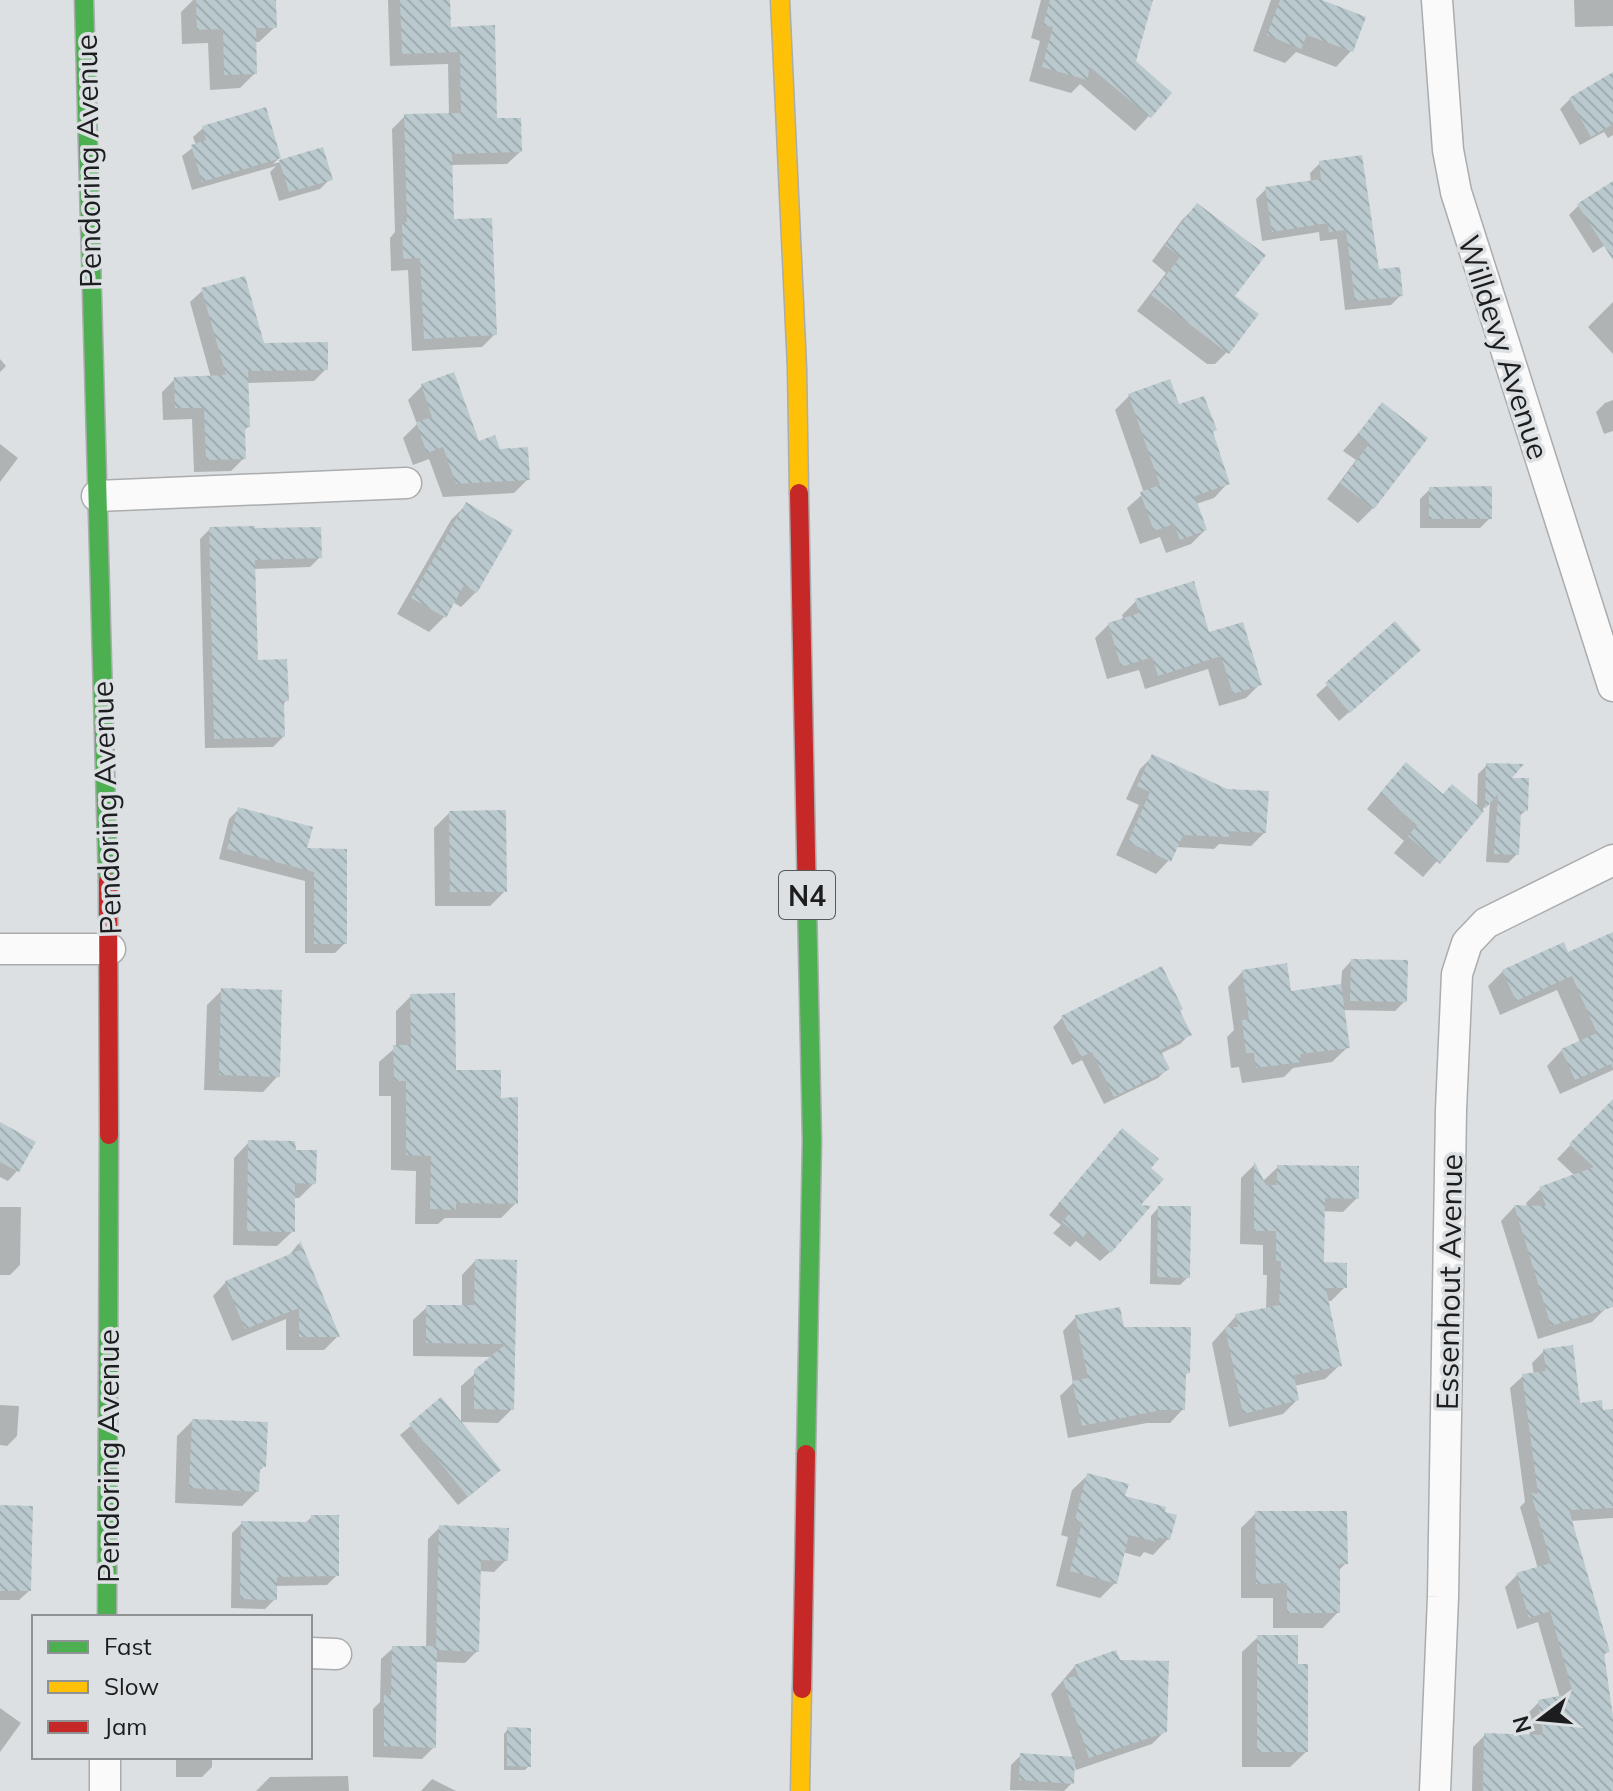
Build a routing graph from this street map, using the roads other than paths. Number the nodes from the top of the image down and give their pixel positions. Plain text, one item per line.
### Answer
1 (84, 0) edge
2 (780, 0) edge
3 (1437, 0) edge
4 (406, 483) dead end
5 (97, 496) junction
6 (1613, 686) edge
7 (1613, 860) edge
8 (0, 949) edge
9 (110, 949) junction
10 (107, 1615) edge
11 (105, 1759) edge
12 (105, 1791) edge
13 (800, 1791) edge
14 (1435, 1791) edge

1 - 5 main road, Pendoring Avenue
2 - 13 main road, N4
3 - 6 street, Willdevy Avenue
4 - 5 street
5 - 9 main road, Pendoring Avenue
7 - 14 street, Essenhout Avenue
8 - 9 street
9 - 10 main road, Pendoring Avenue
11 - 12 street

